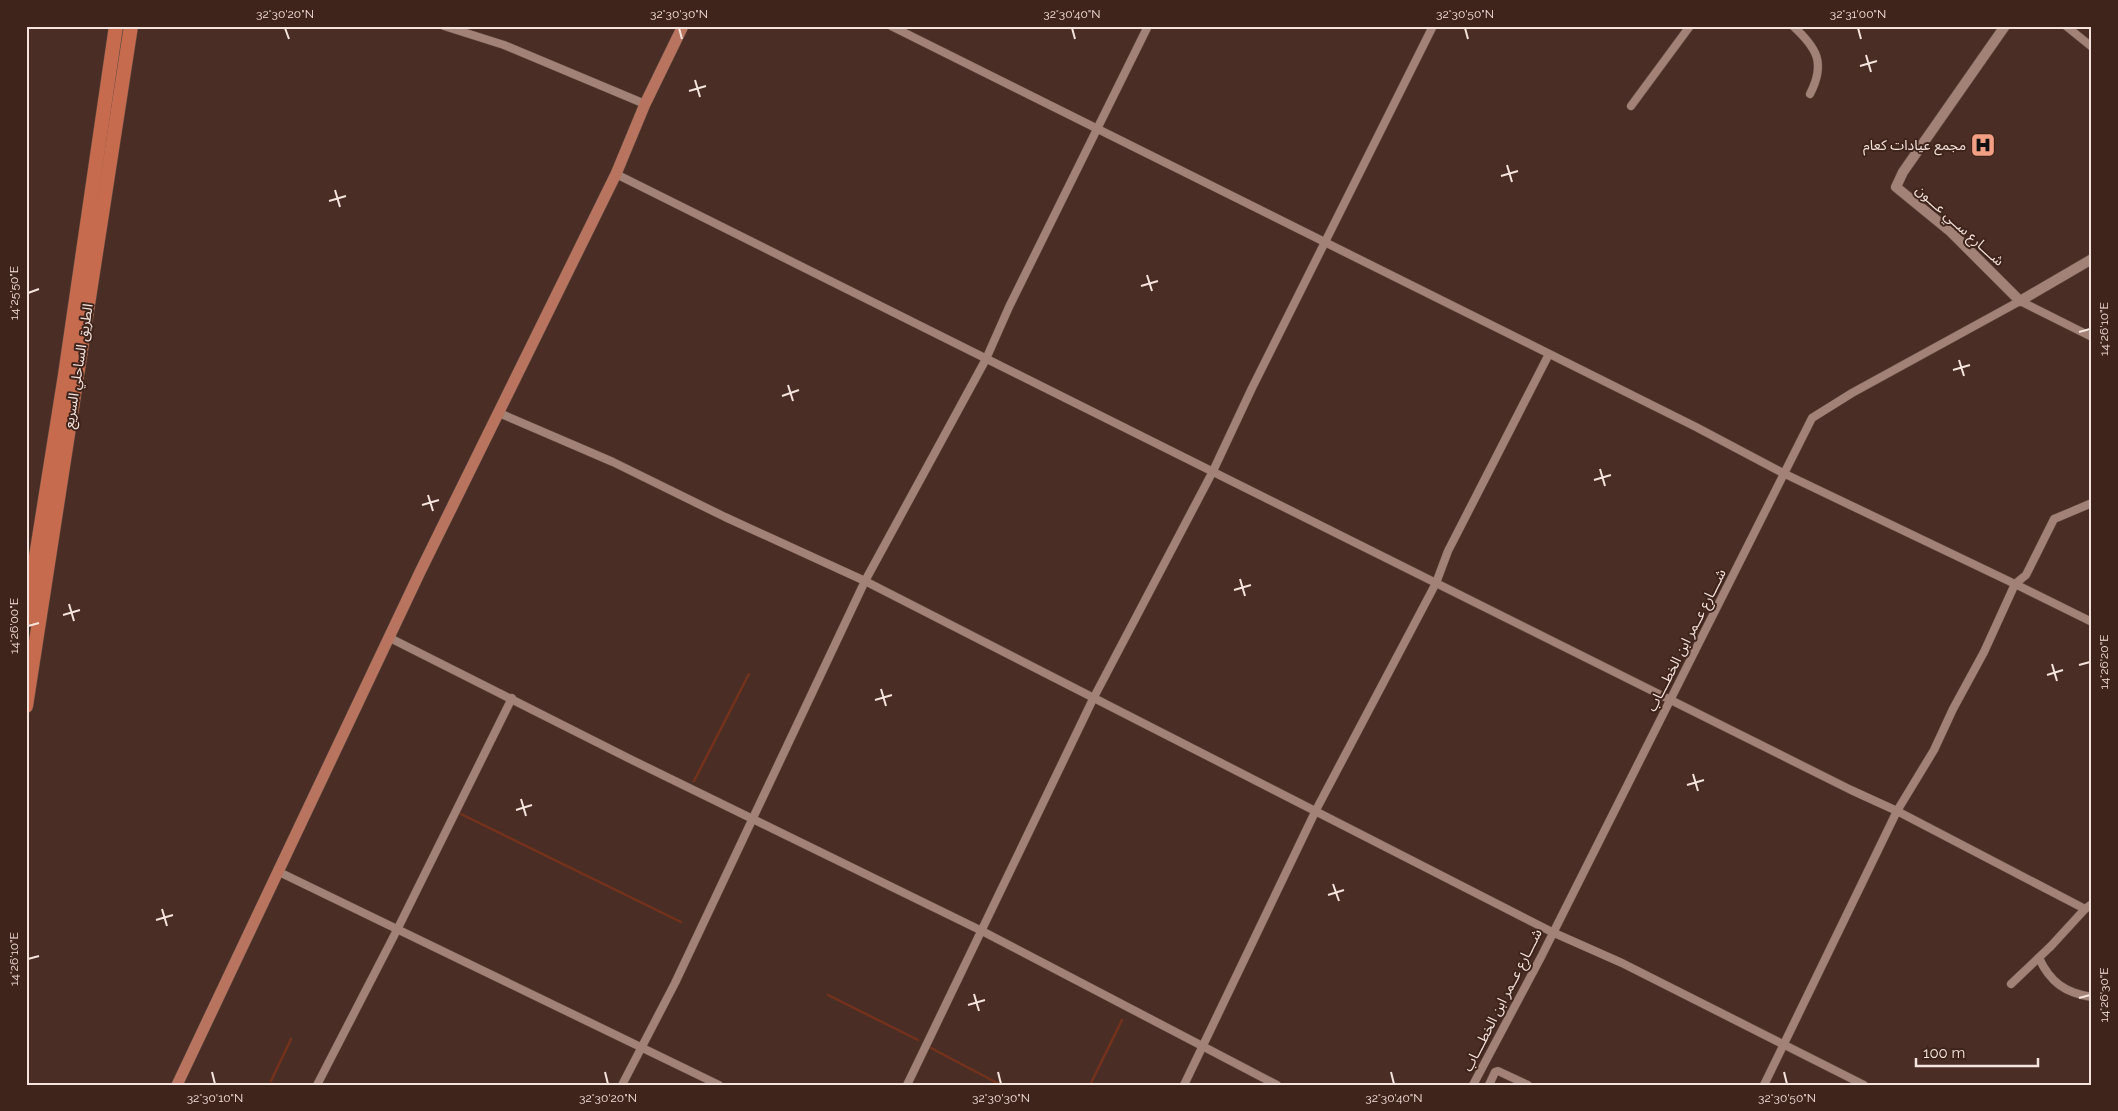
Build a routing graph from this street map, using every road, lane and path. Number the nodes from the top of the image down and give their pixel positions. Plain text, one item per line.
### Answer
1 (116, 26) edge
2 (131, 26) edge
3 (444, 26) edge
4 (683, 26) edge
5 (891, 26) edge
6 (1148, 26) edge
7 (1433, 26) edge
8 (1690, 26) edge
9 (1793, 26) edge
10 (2005, 26) edge
11 (2066, 26) edge
12 (2092, 46) edge
13 (1810, 94) dead end
14 (645, 104) junction
15 (1631, 106) dead end
16 (1096, 128) junction
17 (616, 174) junction
18 (1326, 242) junction
19 (2092, 259) edge
20 (2020, 301) junction
21 (2092, 337) edge
22 (1549, 354) junction
23 (986, 359) junction
24 (499, 413) junction
25 (1213, 471) junction
26 (1783, 473) junction
27 (2092, 503) edge
28 (865, 581) junction
29 (1436, 583) junction
30 (2015, 584) junction
31 (26, 619) edge
32 (2092, 622) edge
33 (390, 638) junction
34 (512, 698) junction
35 (1093, 699) junction
36 (1670, 699) junction
37 (26, 706) edge
38 (1316, 810) junction
39 (1898, 811) junction
40 (752, 819) junction
41 (277, 871) junction
42 (2088, 906) edge
43 (398, 928) junction
44 (982, 931) junction
45 (1552, 932) junction
46 (2039, 958) junction
47 (2011, 984) dead end
48 (2092, 997) edge
49 (1784, 1043) junction
50 (642, 1046) junction
51 (1203, 1046) junction
52 (176, 1085) edge
53 (317, 1085) edge
54 (622, 1085) edge
55 (718, 1085) edge
56 (907, 1085) edge
57 (1184, 1085) edge
58 (1278, 1085) edge
59 (1473, 1085) edge
60 (1489, 1085) edge
61 (1528, 1085) edge
62 (1764, 1085) edge
63 (1864, 1085) edge

1 - 31 highway, الطريق الساحلي السريع
2 - 37 highway, الطريق الساحلي السريع
3 - 14 street
4 - 14 main road
5 - 16 street
6 - 16 street
7 - 18 street
8 - 15 street
9 - 13 street
10 - 20 street, شــــارع ســي عـــون
11 - 12 street
14 - 17 main road
16 - 18 street
16 - 23 street
17 - 23 street
17 - 24 main road
18 - 22 street
18 - 25 street
19 - 20 street
20 - 21 street
20 - 26 street, شــــارع عــمر ابن الخطــــاب
22 - 26 street
22 - 29 street
23 - 25 street
23 - 28 street
24 - 28 street
24 - 33 main road
25 - 29 street
25 - 35 street
26 - 30 street
26 - 36 street, شــــارع عــمر ابن الخطــــاب
27 - 30 street
28 - 35 street
28 - 40 street
29 - 36 street
29 - 38 street
30 - 32 street
30 - 39 street
33 - 34 street
33 - 41 main road
34 - 40 street
34 - 43 street
35 - 38 street
35 - 44 street
36 - 39 street
36 - 45 street, شــــارع عــمر ابن الخطــــاب
38 - 45 street
38 - 51 street
39 - 42 street
39 - 49 street
40 - 44 street
40 - 50 street
41 - 43 street
41 - 52 main road
42 - 46 street
43 - 50 street
43 - 53 street
44 - 51 street
44 - 56 street
45 - 49 street
45 - 59 street, شــــارع عــمر ابن الخطــــاب
46 - 47 street
46 - 48 street
49 - 62 street
49 - 63 street
50 - 54 street
50 - 55 street
51 - 57 street
51 - 58 street
60 - 61 street

